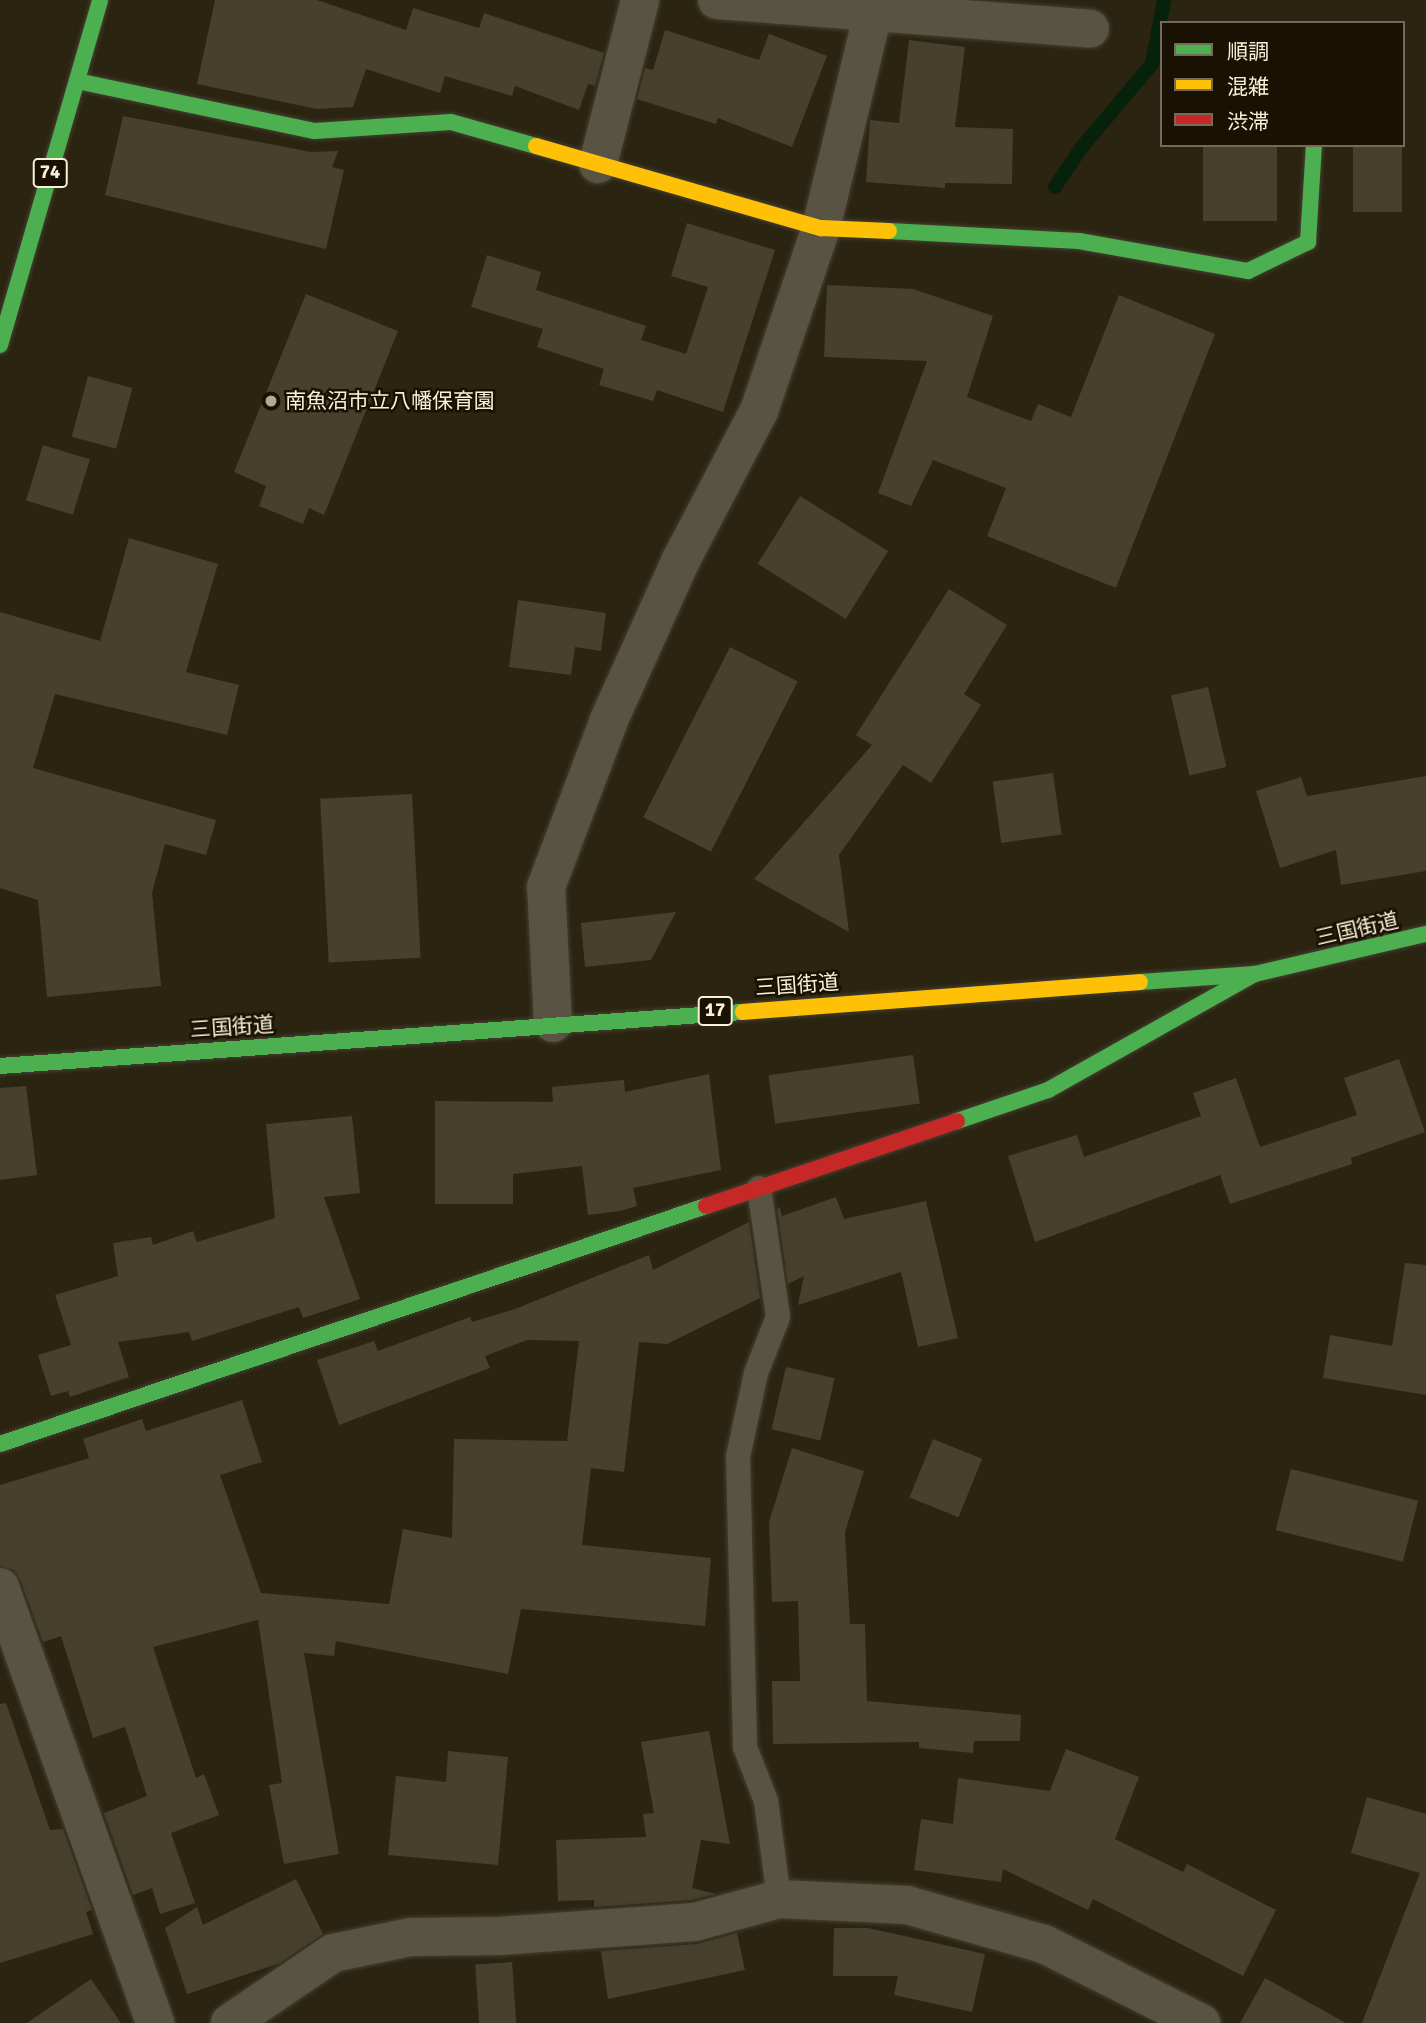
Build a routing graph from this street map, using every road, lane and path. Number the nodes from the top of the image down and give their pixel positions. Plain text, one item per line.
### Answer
1 (100, 0) edge
2 (640, 0) edge
3 (717, 0) edge
4 (873, 13) junction
5 (1090, 29) dead end
6 (77, 81) junction
7 (1314, 147) edge
8 (598, 164) junction
9 (821, 228) junction
10 (0, 345) edge
11 (1426, 934) edge
12 (1255, 974) junction
13 (553, 1023) junction
14 (0, 1066) edge
15 (759, 1188) junction
16 (0, 1444) edge
17 (0, 1587) edge
18 (779, 1899) junction
19 (155, 2023) edge
20 (229, 2023) edge
21 (1201, 2023) edge

1 - 6 main road, 74
2 - 8 street
3 - 4 street
4 - 5 street
4 - 9 street
6 - 8 main road
6 - 10 main road, 74
7 - 9 main road
8 - 9 main road
9 - 13 street
11 - 12 main road, 三国街道 / 17
12 - 13 main road, 三国街道 / 17
12 - 15 main road
13 - 14 main road, 三国街道 / 17
15 - 16 main road
15 - 18 lane
17 - 19 street
18 - 20 street
18 - 21 street

